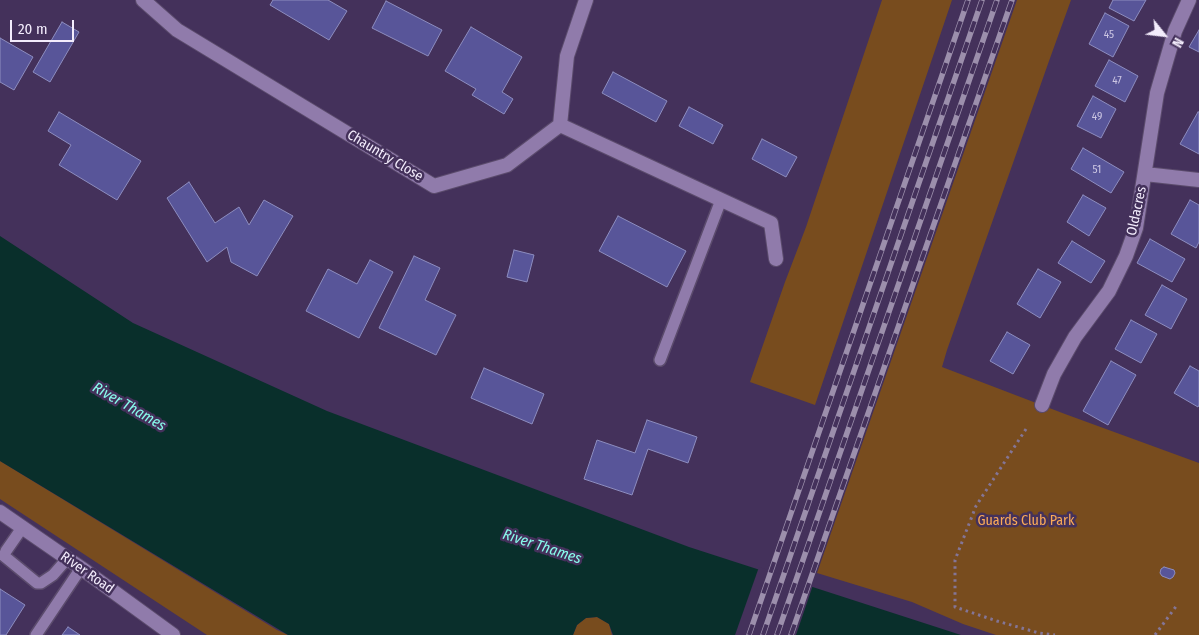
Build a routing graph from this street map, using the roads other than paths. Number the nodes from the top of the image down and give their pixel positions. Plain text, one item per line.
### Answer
1 (143, 0) edge
2 (586, 0) edge
3 (1189, 0) edge
4 (560, 125) junction
5 (1145, 174) junction
6 (1199, 180) edge
7 (721, 200) junction
8 (776, 259) dead end
9 (660, 360) dead end
10 (1042, 405) dead end
11 (0, 512) edge
12 (22, 528) junction
13 (66, 559) junction
14 (81, 568) junction
15 (36, 635) edge
16 (173, 635) edge

1 - 4 street, Chauntry Close
2 - 4 street
3 - 5 street, Oldacres
4 - 7 street
5 - 6 street
5 - 10 street, Oldacres
7 - 8 street
7 - 9 lane
11 - 12 street, River Road
12 - 13 street, River Road
12 - 13 lane
13 - 14 street, River Road
14 - 15 lane
14 - 16 street, River Road

